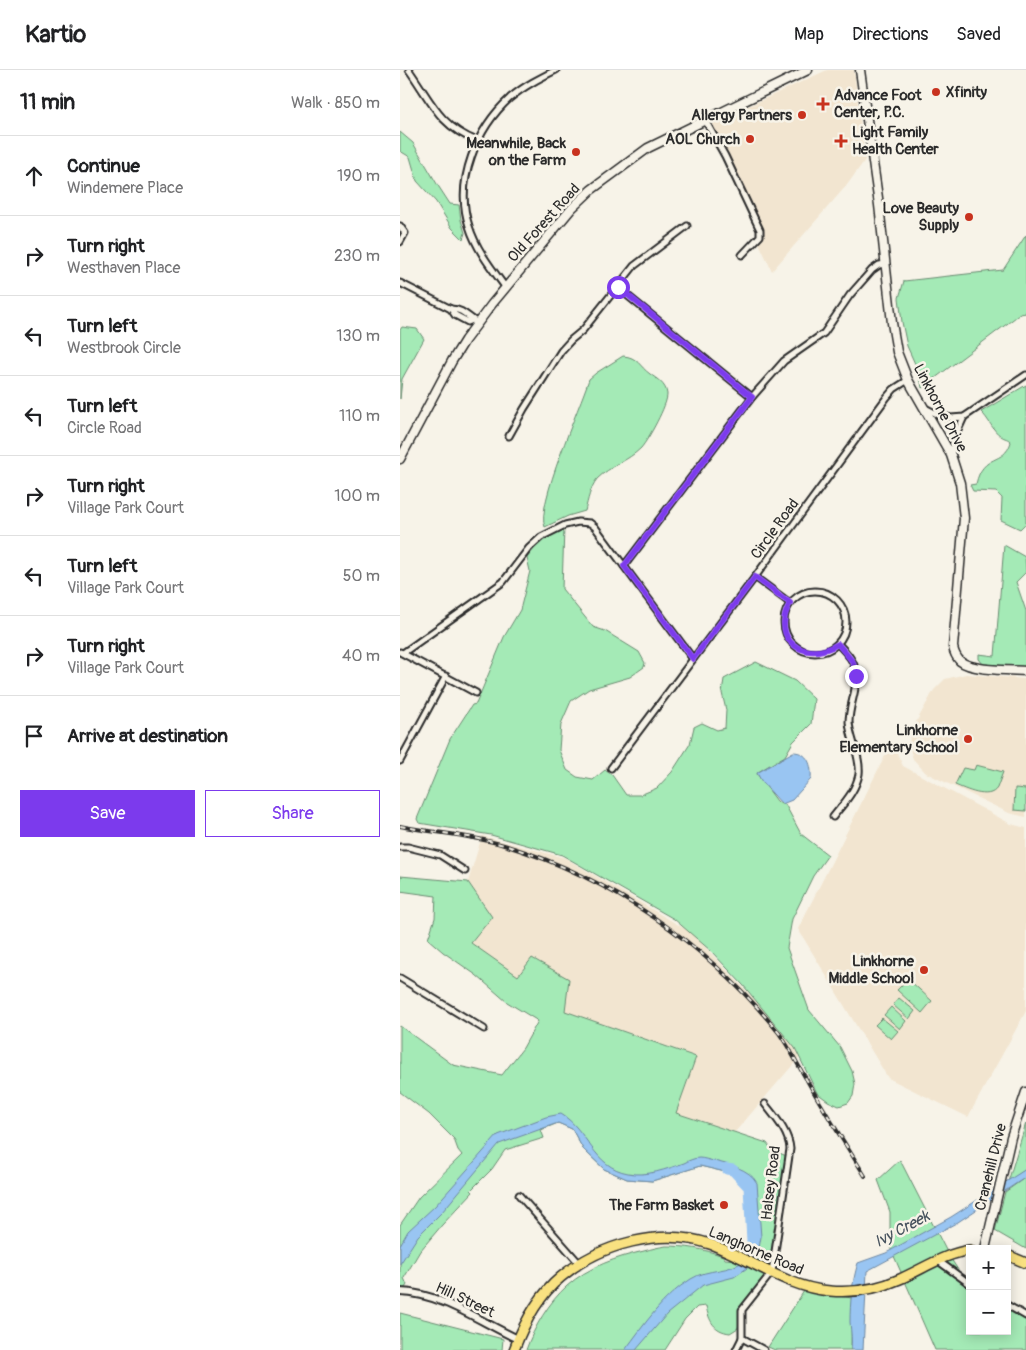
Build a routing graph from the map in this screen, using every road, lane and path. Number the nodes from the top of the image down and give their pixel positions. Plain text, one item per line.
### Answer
1 (556, 70) edge
2 (808, 70) edge
3 (860, 70) edge
4 (412, 71) edge
5 (705, 120) junction
6 (477, 142) junction
7 (400, 226) edge
8 (687, 226) dead end
9 (400, 242) edge
10 (742, 255) dead end
11 (886, 264) junction
12 (400, 283) edge
13 (618, 287) junction
14 (506, 288) junction
15 (475, 322) junction
16 (1026, 375) edge
17 (908, 380) junction
18 (752, 397) junction
19 (925, 407) junction
20 (964, 417) junction
21 (509, 436) dead end
22 (951, 455) junction
23 (400, 458) edge
24 (624, 566) junction
25 (755, 577) junction
26 (790, 603) junction
27 (838, 644) junction
28 (402, 652) edge
29 (693, 659) junction
30 (1026, 671) edge
31 (446, 676) junction
32 (476, 692) dead end
33 (400, 760) edge
34 (611, 768) dead end
35 (833, 817) dead end
36 (400, 847) edge
37 (465, 871) dead end
38 (400, 978) edge
39 (484, 1029) dead end
40 (1026, 1092) edge
41 (765, 1104) dead end
42 (519, 1195) dead end
43 (986, 1245) edge
44 (966, 1251) edge
45 (1011, 1257) edge
46 (937, 1260) junction
47 (1026, 1263) edge
48 (579, 1264) junction
49 (769, 1271) junction
50 (966, 1281) edge
51 (400, 1292) edge
52 (1011, 1307) edge
53 (1026, 1316) edge
54 (742, 1338) junction
55 (518, 1339) junction
56 (514, 1350) edge
57 (736, 1350) edge
58 (764, 1350) edge

1 - 6 street
2 - 5 main road, Old Forest Road
3 - 11 main road, Linkhorne Drive
4 - 6 street
5 - 10 street
5 - 14 main road, Old Forest Road
6 - 14 street
7 - 9 street
8 - 13 street
11 - 17 main road, Linkhorne Drive
11 - 18 street
12 - 15 street
13 - 18 street
13 - 21 street
14 - 15 main road, Old Forest Road
15 - 23 main road, Old Forest Road
16 - 20 street
17 - 19 main road, Linkhorne Drive
17 - 25 street, Circle Road
18 - 24 street
19 - 20 street
19 - 22 main road, Linkhorne Drive
20 - 22 street
22 - 30 main road, Linkhorne Drive
24 - 28 street
24 - 29 street
25 - 26 street
25 - 29 street, Circle Road
26 - 27 street
26 - 27 street
27 - 35 street
28 - 31 street
29 - 34 street, Circle Road
31 - 32 street
31 - 33 street
36 - 37 street
38 - 39 street
40 - 43 main road, Cranehill Drive
41 - 49 street, Halsey Road
42 - 48 street
44 - 46 main road, Langhorne Road
45 - 47 main road
46 - 49 main road, Langhorne Road
46 - 50 street
48 - 49 main road, Langhorne Road
48 - 55 main road, Langhorne Road
49 - 54 street
51 - 55 street, Hill Street
52 - 53 street
54 - 57 street
54 - 58 street
55 - 56 main road, Langhorne Road

